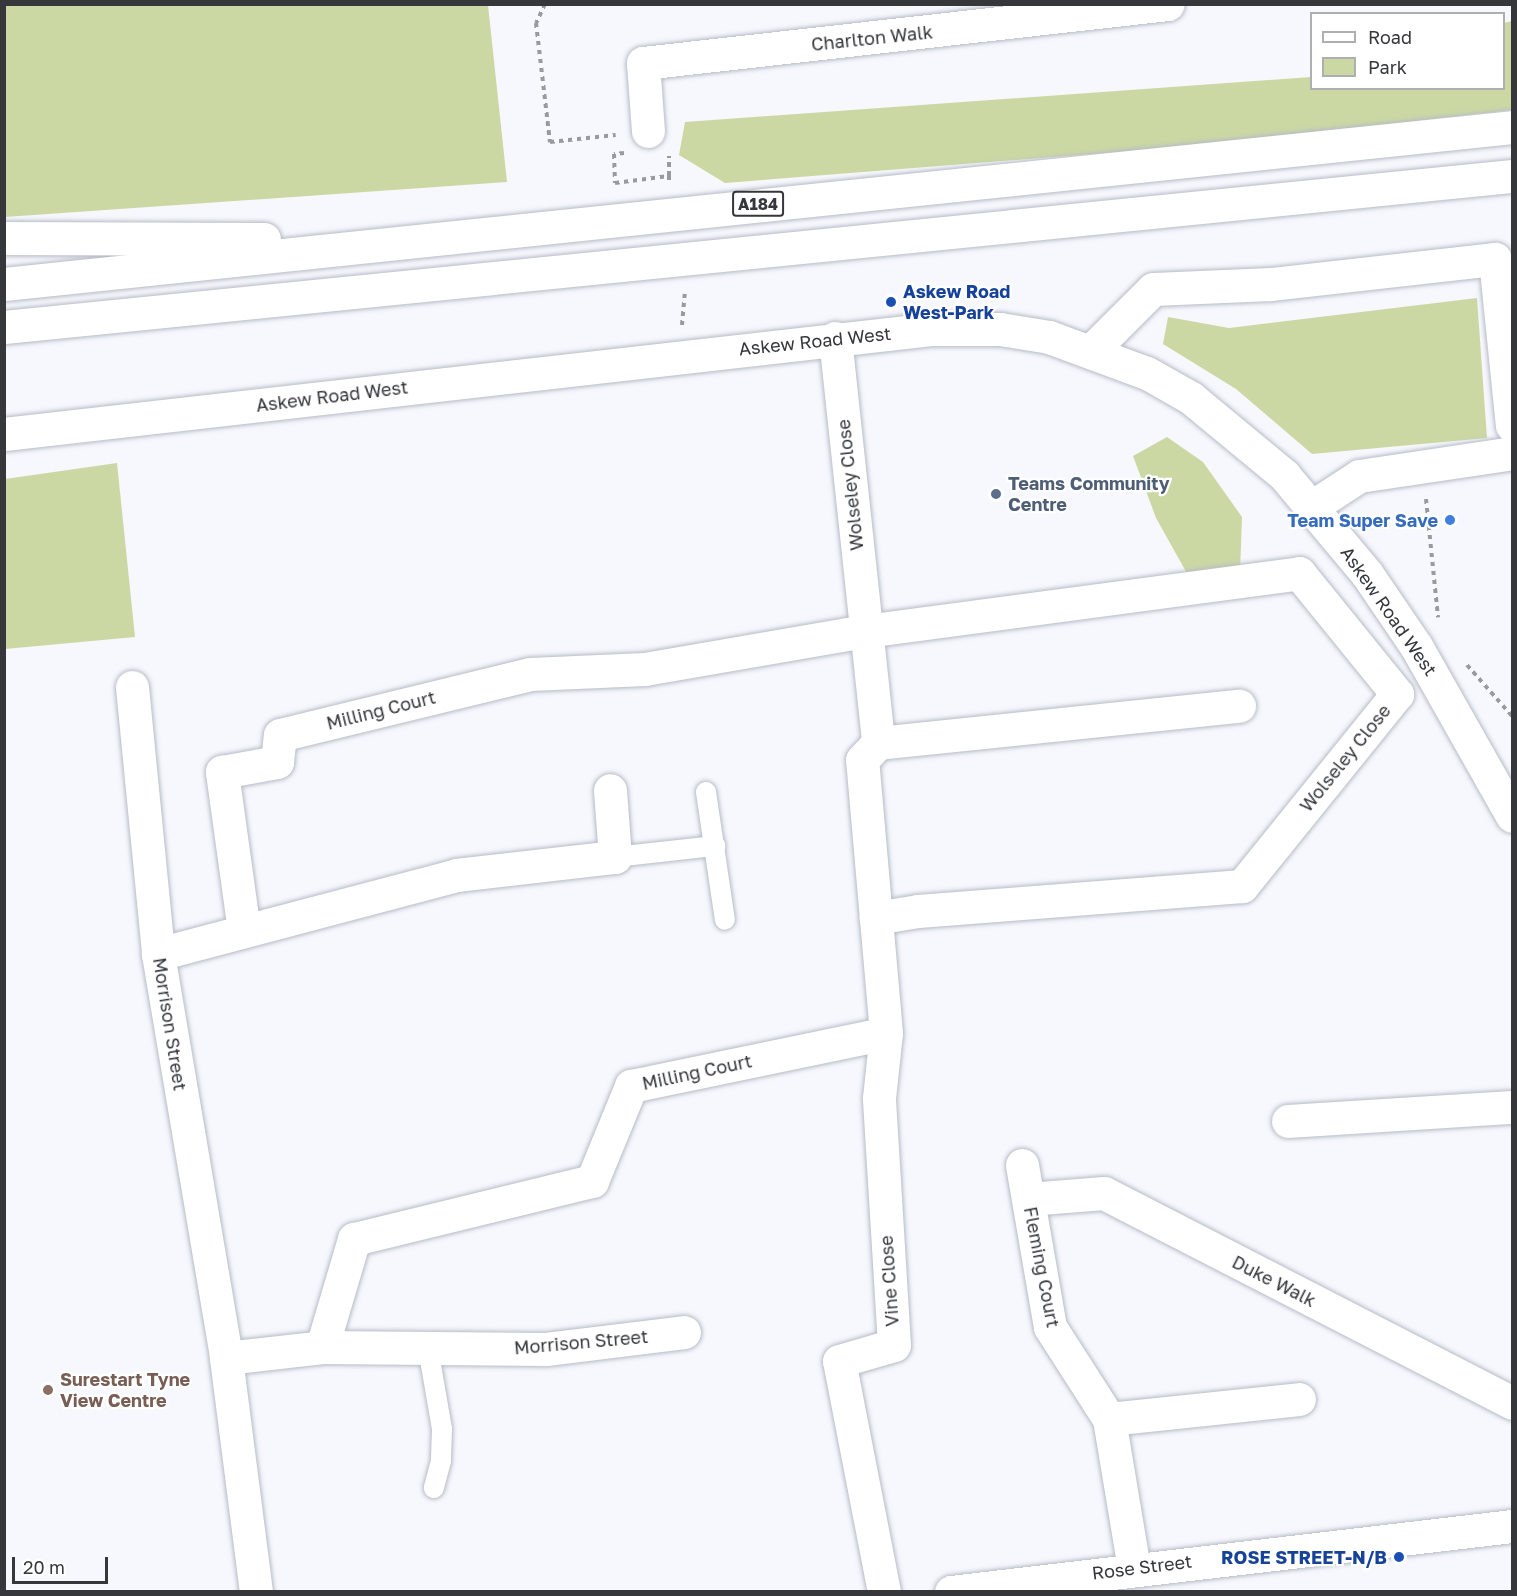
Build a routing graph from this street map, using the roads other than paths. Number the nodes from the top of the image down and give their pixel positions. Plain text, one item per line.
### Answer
1 (1168, 4) edge
2 (1512, 127) edge
3 (651, 143) road end
4 (1512, 177) edge
5 (4, 238) edge
6 (438, 239) junction
7 (4, 284) edge
8 (4, 327) edge
9 (835, 338) junction
10 (1092, 350) junction
11 (1512, 425) edge
12 (4, 434) edge
13 (1512, 453) edge
14 (1313, 506) junction
15 (866, 631) junction
16 (132, 687) dead end
17 (1239, 706) dead end
18 (878, 743) junction
19 (610, 790) dead end
20 (706, 792) dead end
21 (1512, 816) edge
22 (716, 846) junction
23 (615, 857) junction
24 (876, 918) junction
25 (725, 920) dead end
26 (244, 931) junction
27 (158, 954) junction
28 (886, 1033) junction
29 (1512, 1107) edge
30 (1288, 1121) dead end
31 (1022, 1165) dead end
32 (1028, 1199) junction
33 (684, 1332) dead end
34 (322, 1347) junction
35 (428, 1348) junction
36 (226, 1358) junction
37 (1299, 1399) dead end
38 (1512, 1403) edge
39 (1108, 1419) junction
40 (434, 1488) dead end
41 (1512, 1526) edge
42 (1134, 1568) junction
43 (256, 1592) edge
44 (884, 1592) edge
45 (951, 1592) edge

1 - 3 main road, Charlton Walk
2 - 6 main road, A184
4 - 8 main road
5 - 6 main road
6 - 7 main road, A184
9 - 10 main road, Askew Road West
9 - 12 main road, Askew Road West
9 - 15 main road, Wolseley Close
10 - 11 main road
10 - 14 main road, Askew Road West
13 - 14 main road
14 - 21 main road, Askew Road West
15 - 18 main road, Wolseley Close
15 - 24 main road, Wolseley Close
15 - 26 main road, Milling Court
16 - 27 main road, Morrison Street
17 - 18 main road
18 - 24 main road
19 - 23 main road
20 - 22 lane
22 - 23 lane
22 - 25 lane
23 - 26 main road
24 - 28 main road
26 - 27 main road
27 - 36 main road, Morrison Street
28 - 34 main road, Milling Court
28 - 44 main road, Vine Close
29 - 30 main road
31 - 32 main road, Fleming Court
32 - 38 main road, Duke Walk
32 - 39 main road, Fleming Court
33 - 35 main road, Morrison Street
34 - 35 main road, Morrison Street
34 - 36 main road, Morrison Street
35 - 40 lane
36 - 43 main road, Morrison Street
37 - 39 main road
39 - 42 main road, Fleming Court
41 - 42 main road, Rose Street
42 - 45 main road, Rose Street

